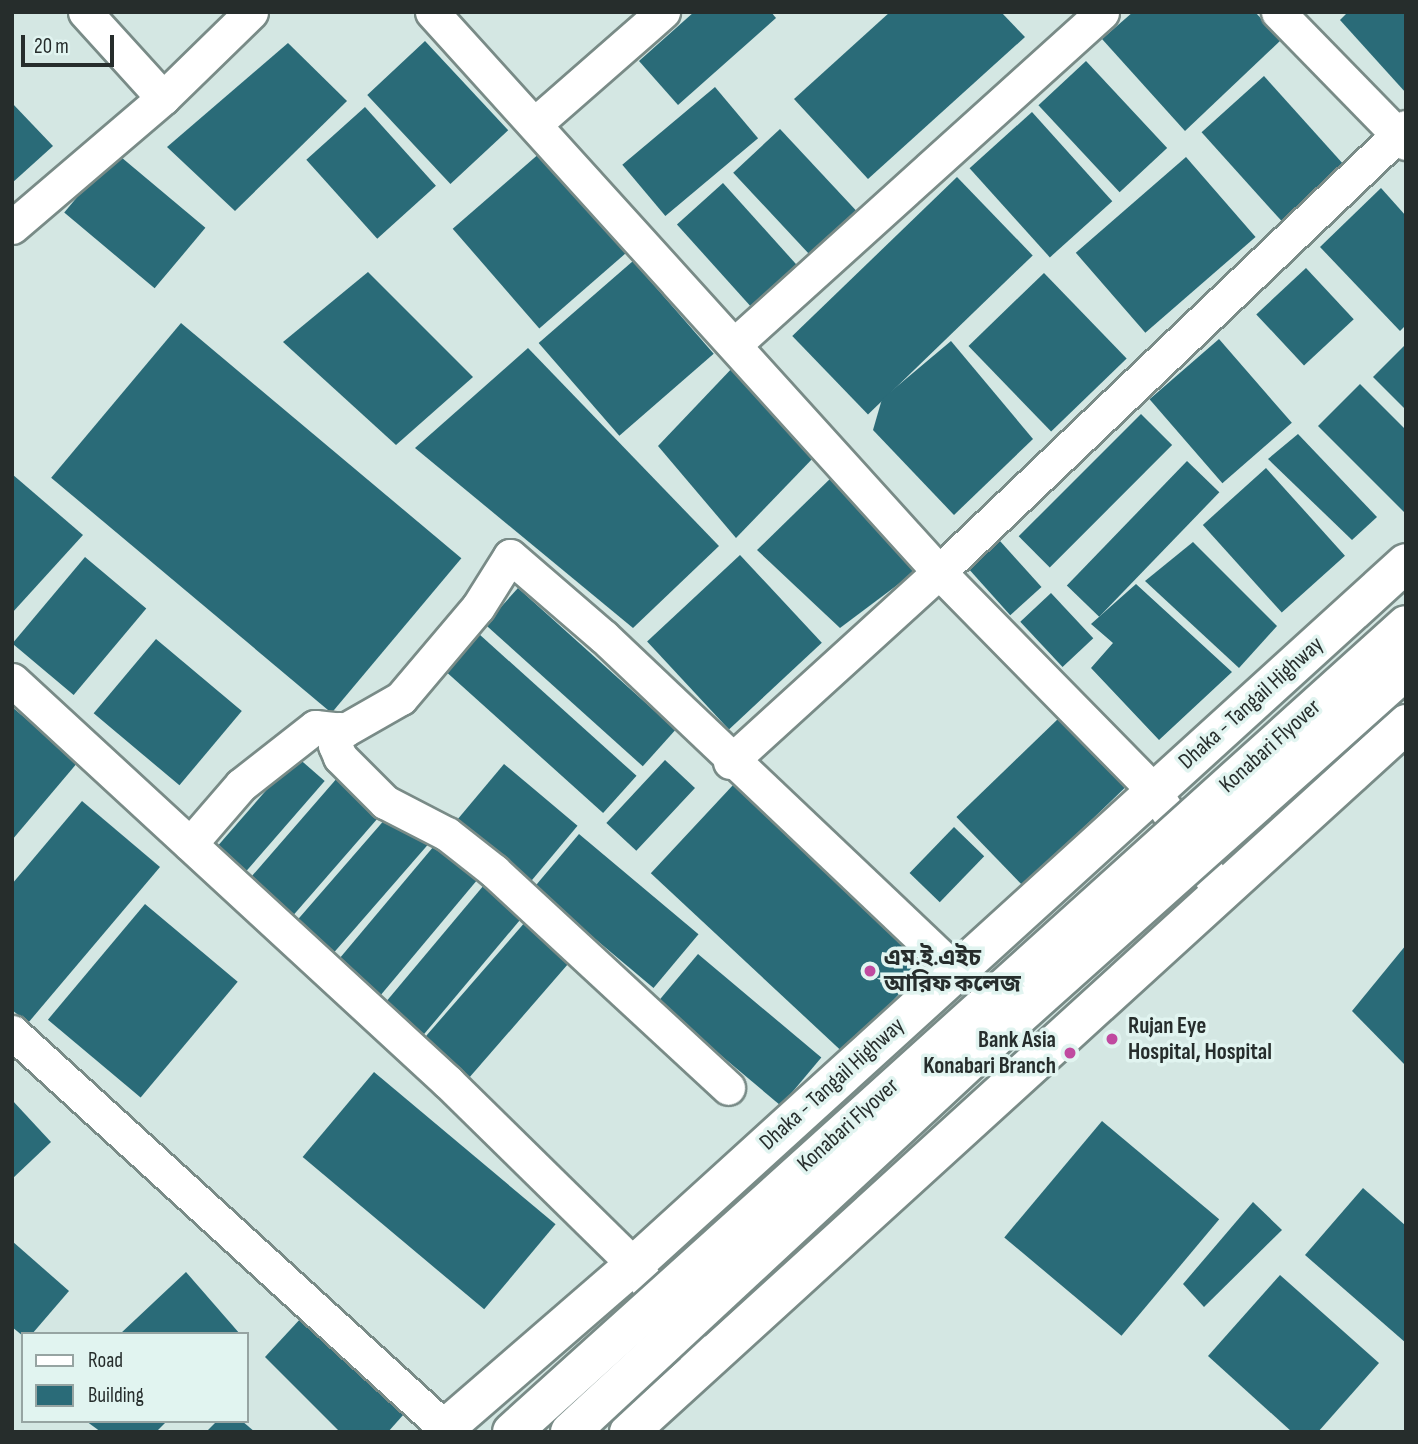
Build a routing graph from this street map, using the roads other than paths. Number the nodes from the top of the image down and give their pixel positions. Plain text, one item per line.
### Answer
1 (85, 12) edge
2 (251, 12) edge
3 (432, 12) edge
4 (663, 12) edge
5 (1102, 12) edge
6 (1278, 12) edge
7 (163, 98) junction
8 (536, 123) junction
9 (1403, 135) edge
10 (12, 227) edge
11 (734, 345) junction
12 (1406, 563) edge
13 (939, 572) junction
14 (1406, 625) edge
15 (1406, 670) edge
16 (12, 680) edge
17 (1406, 724) edge
18 (340, 729) junction
19 (730, 762) junction
20 (1154, 791) junction
21 (190, 844) junction
22 (1221, 893) junction
23 (944, 960) dead end
24 (12, 1032) edge
25 (728, 1088) dead end
26 (634, 1265) junction
27 (704, 1363) junction
28 (443, 1430) edge
29 (512, 1432) edge
30 (570, 1432) edge
31 (629, 1432) edge

1 - 7 street
2 - 7 street
3 - 8 street
4 - 8 street
5 - 11 street
6 - 9 street
7 - 10 street
8 - 11 street
9 - 13 street
11 - 13 street
12 - 20 main road, Dhaka - Tangail Highway
13 - 19 street
13 - 20 street
14 - 29 main road, Konabari Flyover, bridge
15 - 30 main road, Konabari Flyover, bridge
16 - 21 street
17 - 22 main road
18 - 19 street
18 - 21 street
18 - 25 street
19 - 23 street
20 - 22 street
20 - 26 main road, Dhaka - Tangail Highway
21 - 26 street
22 - 27 main road
24 - 28 street
26 - 27 street
26 - 28 main road, Dhaka - Tangail Highway
27 - 31 main road

